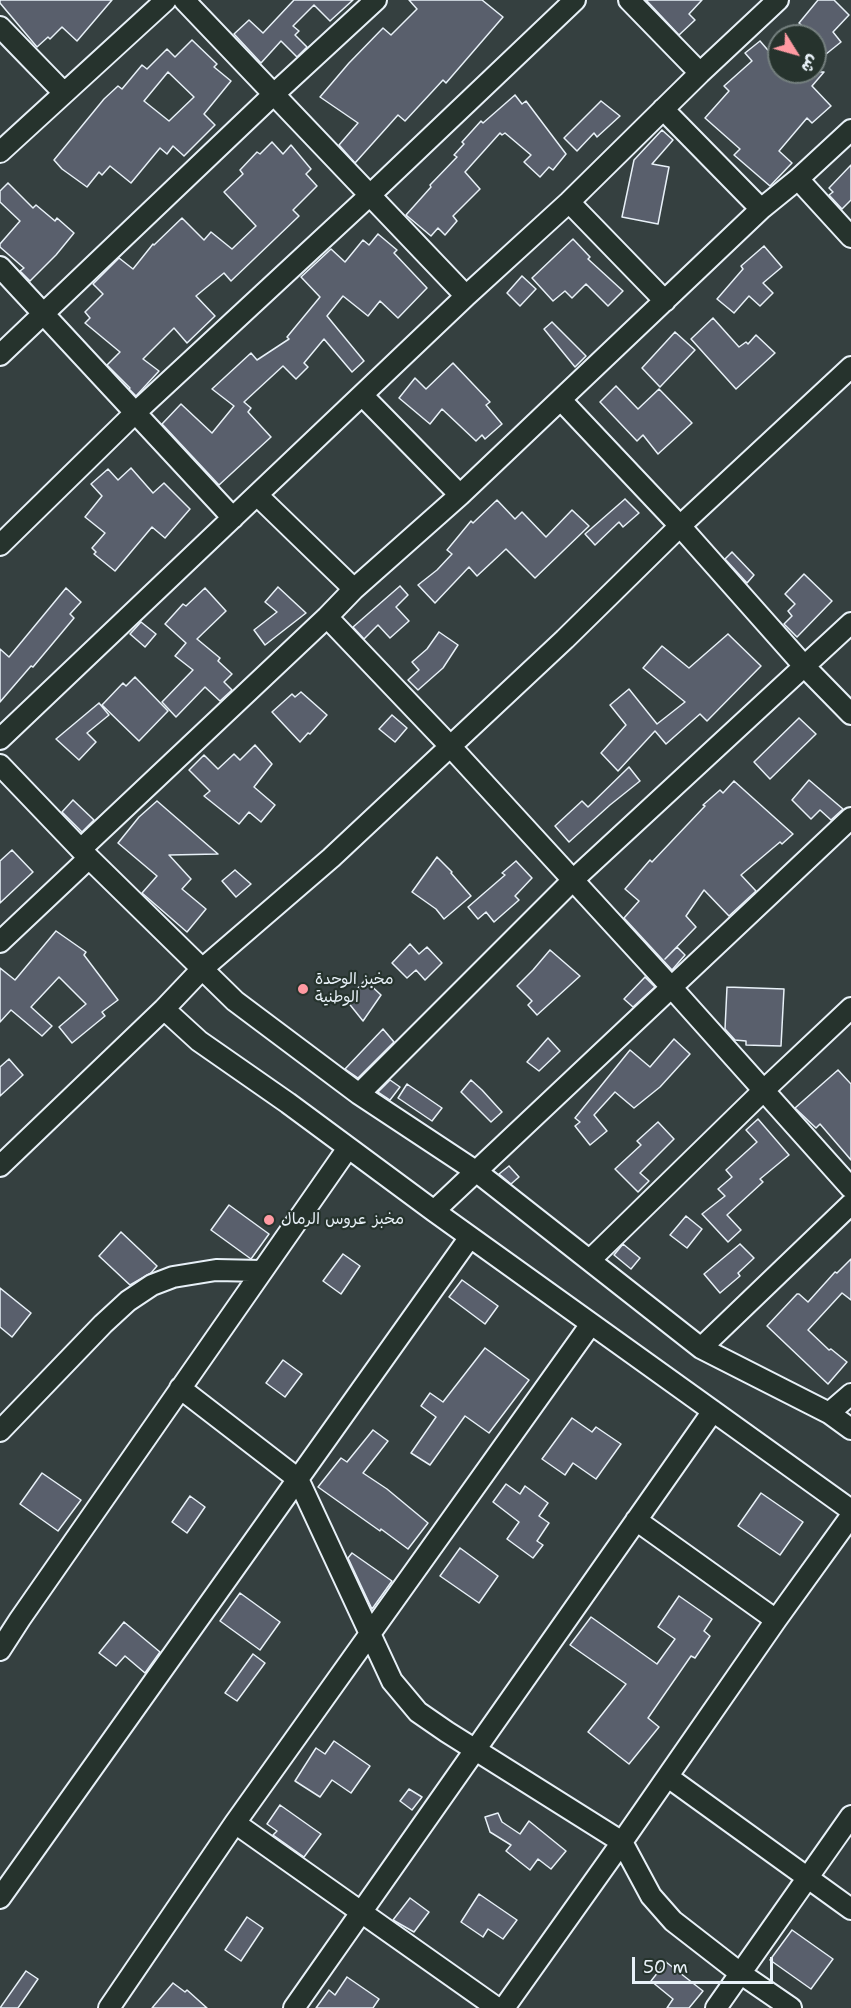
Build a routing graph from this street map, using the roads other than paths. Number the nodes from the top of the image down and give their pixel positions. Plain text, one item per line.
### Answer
1 (166, 0) edge
2 (184, 0) edge
3 (376, 0) edge
4 (575, 0) edge
5 (629, 0) edge
6 (778, 0) edge
7 (0, 27) edge
8 (700, 73) junction
9 (64, 93) junction
10 (274, 94) junction
11 (663, 109) junction
12 (851, 130) edge
13 (0, 152) edge
14 (798, 179) junction
15 (370, 195) junction
16 (569, 202) junction
17 (761, 209) junction
18 (851, 237) edge
19 (0, 267) edge
20 (466, 296) junction
21 (664, 301) junction
22 (45, 314) junction
23 (0, 356) edge
24 (851, 368) edge
25 (362, 395) junction
26 (561, 400) junction
27 (136, 412) junction
28 (257, 495) junction
29 (460, 495) junction
30 (233, 518) junction
31 (680, 526) junction
32 (0, 545) edge
33 (354, 589) junction
34 (327, 617) junction
35 (851, 623) edge
36 (805, 667) junction
37 (851, 714) edge
38 (0, 740) edge
39 (450, 746) junction
40 (1, 768) edge
41 (851, 818) edge
42 (85, 853) junction
43 (573, 880) junction
44 (0, 942) edge
45 (201, 970) junction
46 (672, 988) junction
47 (851, 1008) edge
48 (164, 1009) junction
49 (764, 1090) junction
50 (358, 1094) junction
51 (348, 1148) junction
52 (0, 1166) edge
53 (477, 1172) junction
54 (851, 1188) edge
55 (851, 1204) edge
56 (434, 1211) junction
57 (470, 1238) junction
58 (590, 1260) junction
59 (262, 1271) junction
60 (591, 1324) junction
61 (701, 1348) junction
62 (180, 1388) junction
63 (851, 1394) edge
64 (713, 1411) junction
65 (829, 1413) junction
66 (851, 1429) edge
67 (0, 1431) edge
68 (298, 1479) junction
69 (851, 1510) edge
70 (851, 1516) edge
71 (636, 1521) junction
72 (776, 1620) junction
73 (369, 1633) junction
74 (0, 1650) edge
75 (475, 1749) junction
76 (668, 1777) junction
77 (851, 1816) edge
78 (235, 1823) junction
79 (622, 1842) junction
80 (807, 1878) junction
81 (0, 1898) edge
82 (851, 1909) edge
83 (361, 1912) junction
84 (740, 1973) junction
85 (109, 2008) edge
86 (294, 2008) edge
87 (497, 2008) edge
88 (504, 2008) edge
89 (716, 2008) edge
90 (791, 2008) edge

1 - 9 street
2 - 10 street
3 - 10 street
4 - 15 street
5 - 8 street
6 - 8 street
7 - 9 street
8 - 11 street
9 - 13 street
10 - 15 street
10 - 22 street
11 - 16 street
11 - 17 street
12 - 14 street
14 - 17 street
14 - 18 street
15 - 20 street
15 - 27 street
16 - 20 street
16 - 21 street
17 - 21 street
19 - 22 street
20 - 25 street
21 - 26 street
22 - 23 street
22 - 27 street
24 - 31 street
25 - 28 street
25 - 29 street
26 - 29 street
26 - 31 street
27 - 30 street
27 - 32 street
28 - 30 street
28 - 33 street
29 - 33 street
30 - 38 street
31 - 36 street
31 - 39 street
33 - 34 street
34 - 39 street
34 - 42 street
35 - 36 street
36 - 37 street
36 - 43 street
39 - 43 street
39 - 45 street
40 - 42 street
41 - 46 street
42 - 44 street
42 - 45 street
43 - 46 street
43 - 50 street
45 - 48 street
45 - 50 street
46 - 49 street
46 - 53 street
47 - 49 street
48 - 51 street
48 - 52 street
49 - 54 street
49 - 58 street
50 - 53 street
51 - 56 street
51 - 59 street
53 - 56 street
53 - 58 street
55 - 61 street
56 - 57 street
57 - 60 street
57 - 68 street
58 - 61 street
59 - 62 street
59 - 67 street
60 - 64 street
60 - 73 street
61 - 65 street
62 - 68 street
62 - 74 street
63 - 65 street
64 - 69 street
64 - 71 street
65 - 66 street
68 - 73 street
68 - 81 street
70 - 72 street
71 - 72 street
71 - 75 street
72 - 76 street
73 - 75 street
73 - 78 street
75 - 79 street
75 - 83 street
76 - 79 street
76 - 80 street
77 - 80 street
78 - 83 street
78 - 85 street
79 - 84 street
79 - 88 street
80 - 82 street
80 - 84 street
83 - 86 street
83 - 87 street
84 - 89 street
84 - 90 street

